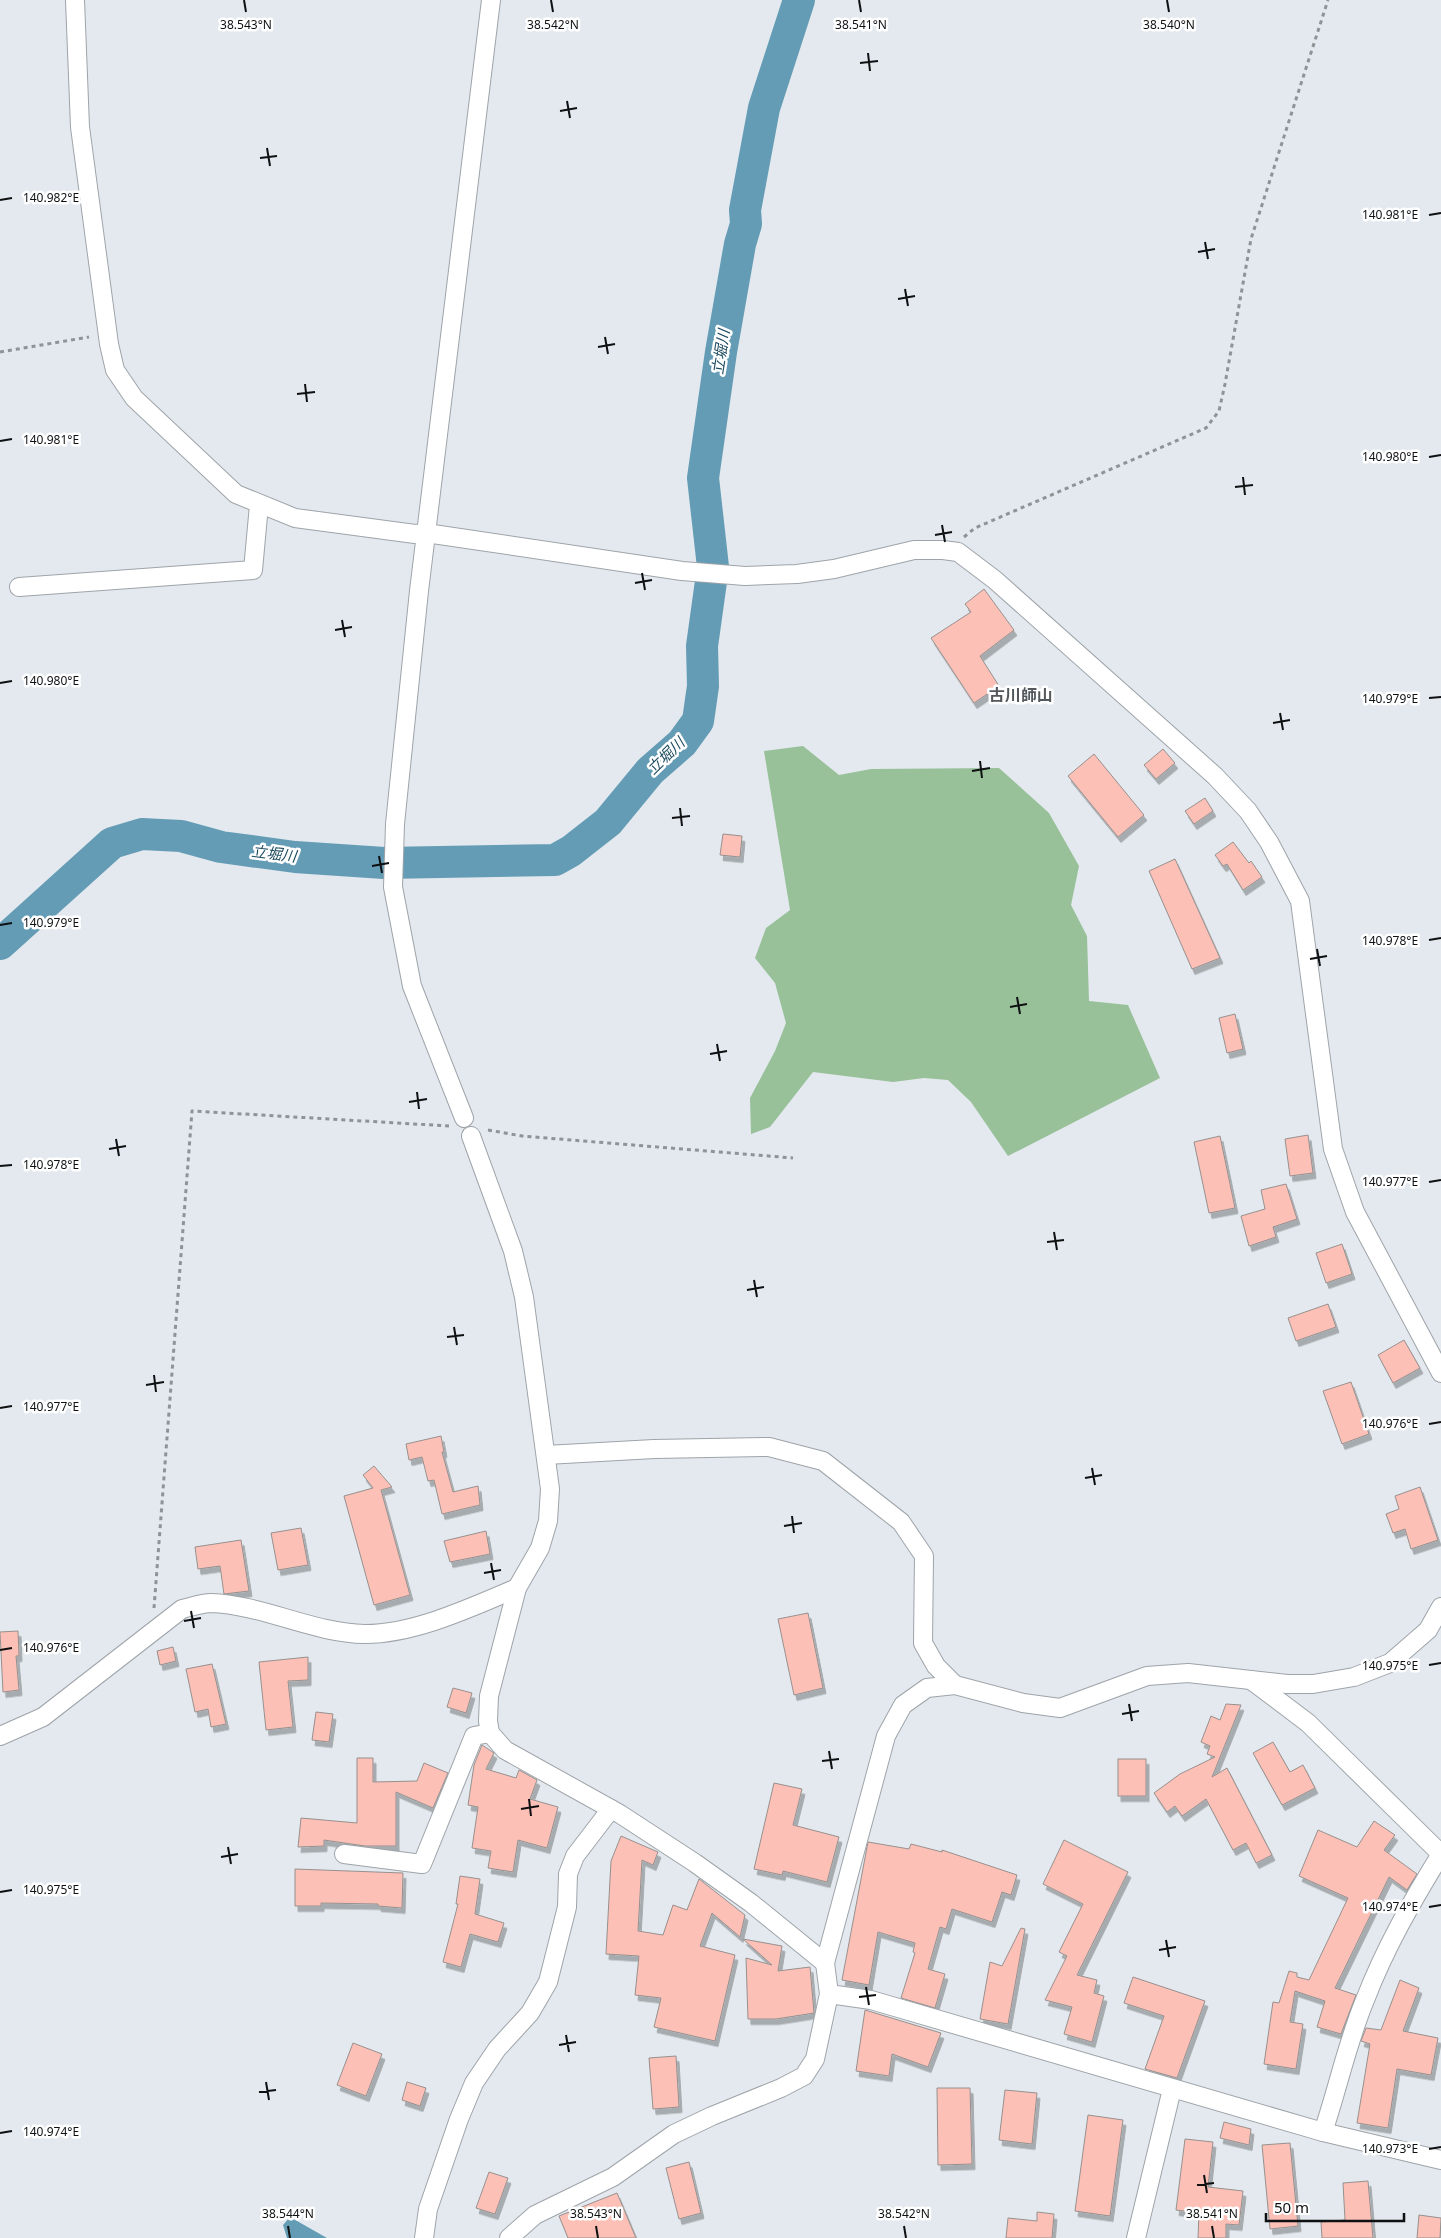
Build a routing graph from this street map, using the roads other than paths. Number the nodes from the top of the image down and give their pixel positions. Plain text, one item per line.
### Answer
1 (75, 0) edge
2 (491, 0) edge
3 (259, 504) junction
4 (426, 533) junction
5 (18, 587) dead end
6 (457, 1122) road end
7 (475, 1133) road end
8 (1441, 1374) edge
9 (546, 1455) junction
10 (517, 1588) junction
11 (1441, 1607) edge
12 (1251, 1680) junction
13 (955, 1685) junction
14 (490, 1734) junction
15 (0, 1736) edge
16 (611, 1809) junction
17 (344, 1854) dead end
18 (1441, 1854) edge
19 (825, 1964) junction
20 (829, 1994) junction
21 (1172, 2089) junction
22 (1323, 2132) junction
23 (1441, 2160) edge
24 (424, 2238) edge
25 (509, 2238) edge
26 (1136, 2238) edge

1 - 3 street
2 - 4 street
3 - 4 street
3 - 5 street
4 - 6 street
4 - 8 street
7 - 9 street
9 - 10 street
9 - 13 street
10 - 14 street
10 - 15 street
11 - 12 street
12 - 13 street
12 - 18 street
13 - 19 street
14 - 16 street
14 - 17 street
16 - 19 street
16 - 24 street
18 - 22 street
19 - 20 street
20 - 21 street
20 - 25 street
21 - 22 street
21 - 26 street
22 - 23 street

